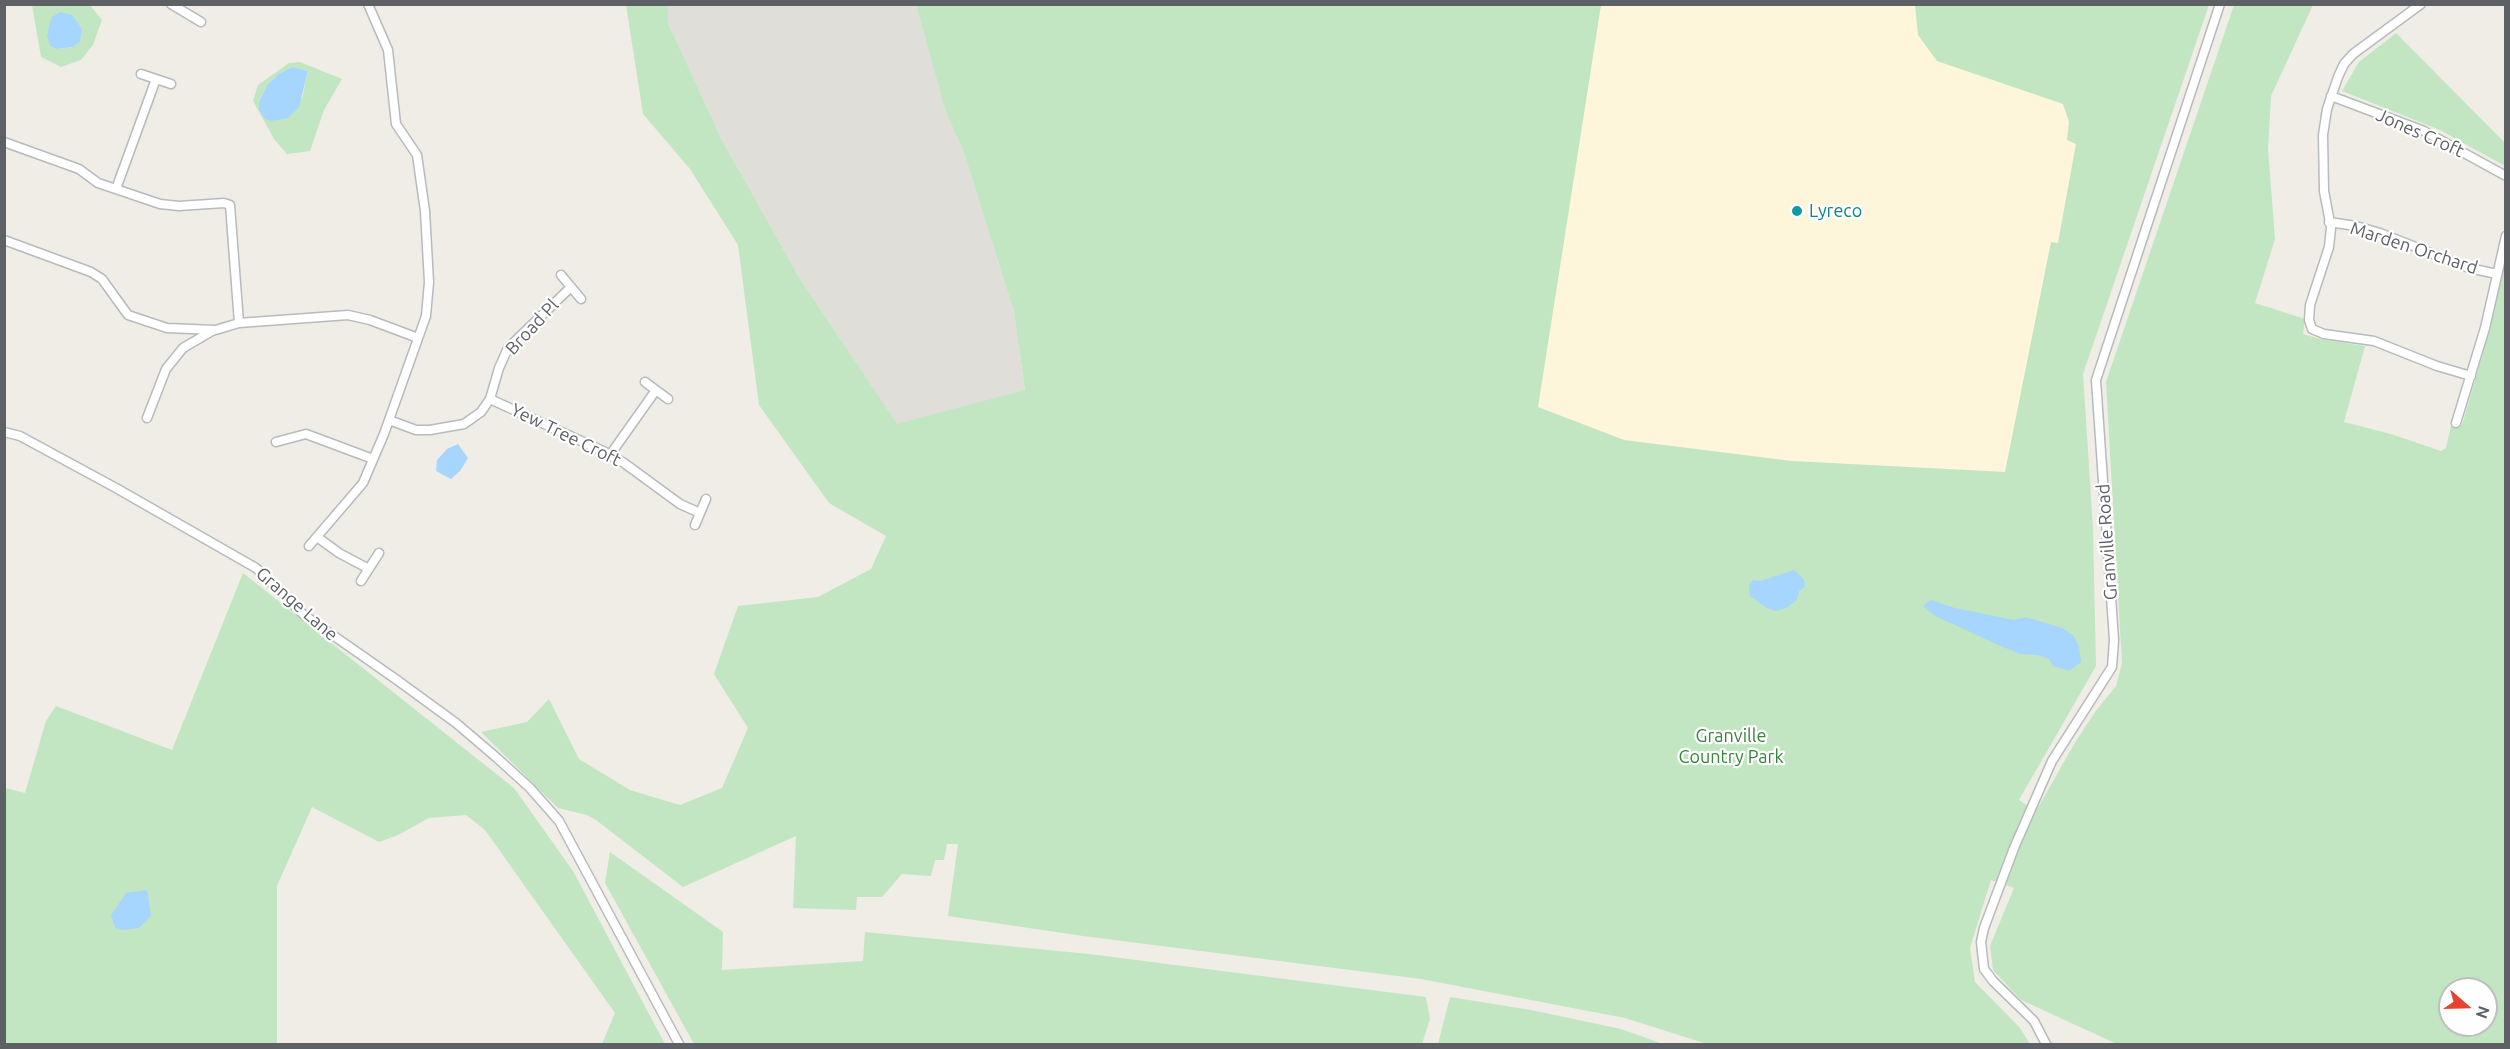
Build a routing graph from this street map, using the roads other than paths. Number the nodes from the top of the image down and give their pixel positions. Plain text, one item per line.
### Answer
1 (171, 4) edge
2 (193, 4) edge
3 (2220, 4) edge
4 (2421, 4) edge
5 (371, 6) edge
6 (187, 14) junction
7 (201, 22) dead end
8 (141, 74) dead end
9 (156, 79) junction
10 (171, 84) dead end
11 (2331, 96) junction
12 (4, 142) edge
13 (2505, 176) edge
14 (119, 190) junction
15 (2330, 222) junction
16 (2505, 236) edge
17 (4, 240) edge
18 (2498, 274) junction
19 (561, 275) dead end
20 (571, 287) junction
21 (580, 299) dead end
22 (239, 323) junction
23 (215, 330) junction
24 (418, 338) junction
25 (2471, 376) junction
26 (645, 382) dead end
27 (656, 390) junction
28 (490, 399) junction
29 (668, 399) dead end
30 (147, 418) dead end
31 (389, 420) junction
32 (2456, 423) dead end
33 (4, 432) edge
34 (276, 442) dead end
35 (610, 455) junction
36 (373, 459) junction
37 (706, 499) dead end
38 (700, 513) junction
39 (695, 525) dead end
40 (317, 537) junction
41 (309, 546) dead end
42 (379, 553) dead end
43 (369, 569) junction
44 (362, 581) dead end
45 (679, 1044) edge
46 (2046, 1044) edge

1 - 6 street
2 - 6 street
3 - 46 street, Granville Road
4 - 11 street
5 - 24 street
6 - 7 street
8 - 9 street
9 - 10 street
9 - 14 street
11 - 13 street, Jones Croft
11 - 15 street
12 - 14 street
14 - 22 street
15 - 18 street, Marden Orchard
15 - 25 street
16 - 18 street
17 - 23 street
18 - 25 street
19 - 20 street
20 - 21 street
20 - 28 street, Broad Pl
22 - 23 street
22 - 24 street
23 - 30 street
24 - 31 street
25 - 32 street
26 - 27 street
27 - 29 street
27 - 35 street
28 - 31 street, Broad Pl
28 - 35 street, Yew Tree Croft
31 - 36 street
33 - 45 street, Grange Lane
34 - 36 street
35 - 38 street, Yew Tree Croft
36 - 40 street
37 - 38 street
38 - 39 street
40 - 41 street
40 - 43 street
42 - 43 street
43 - 44 street

